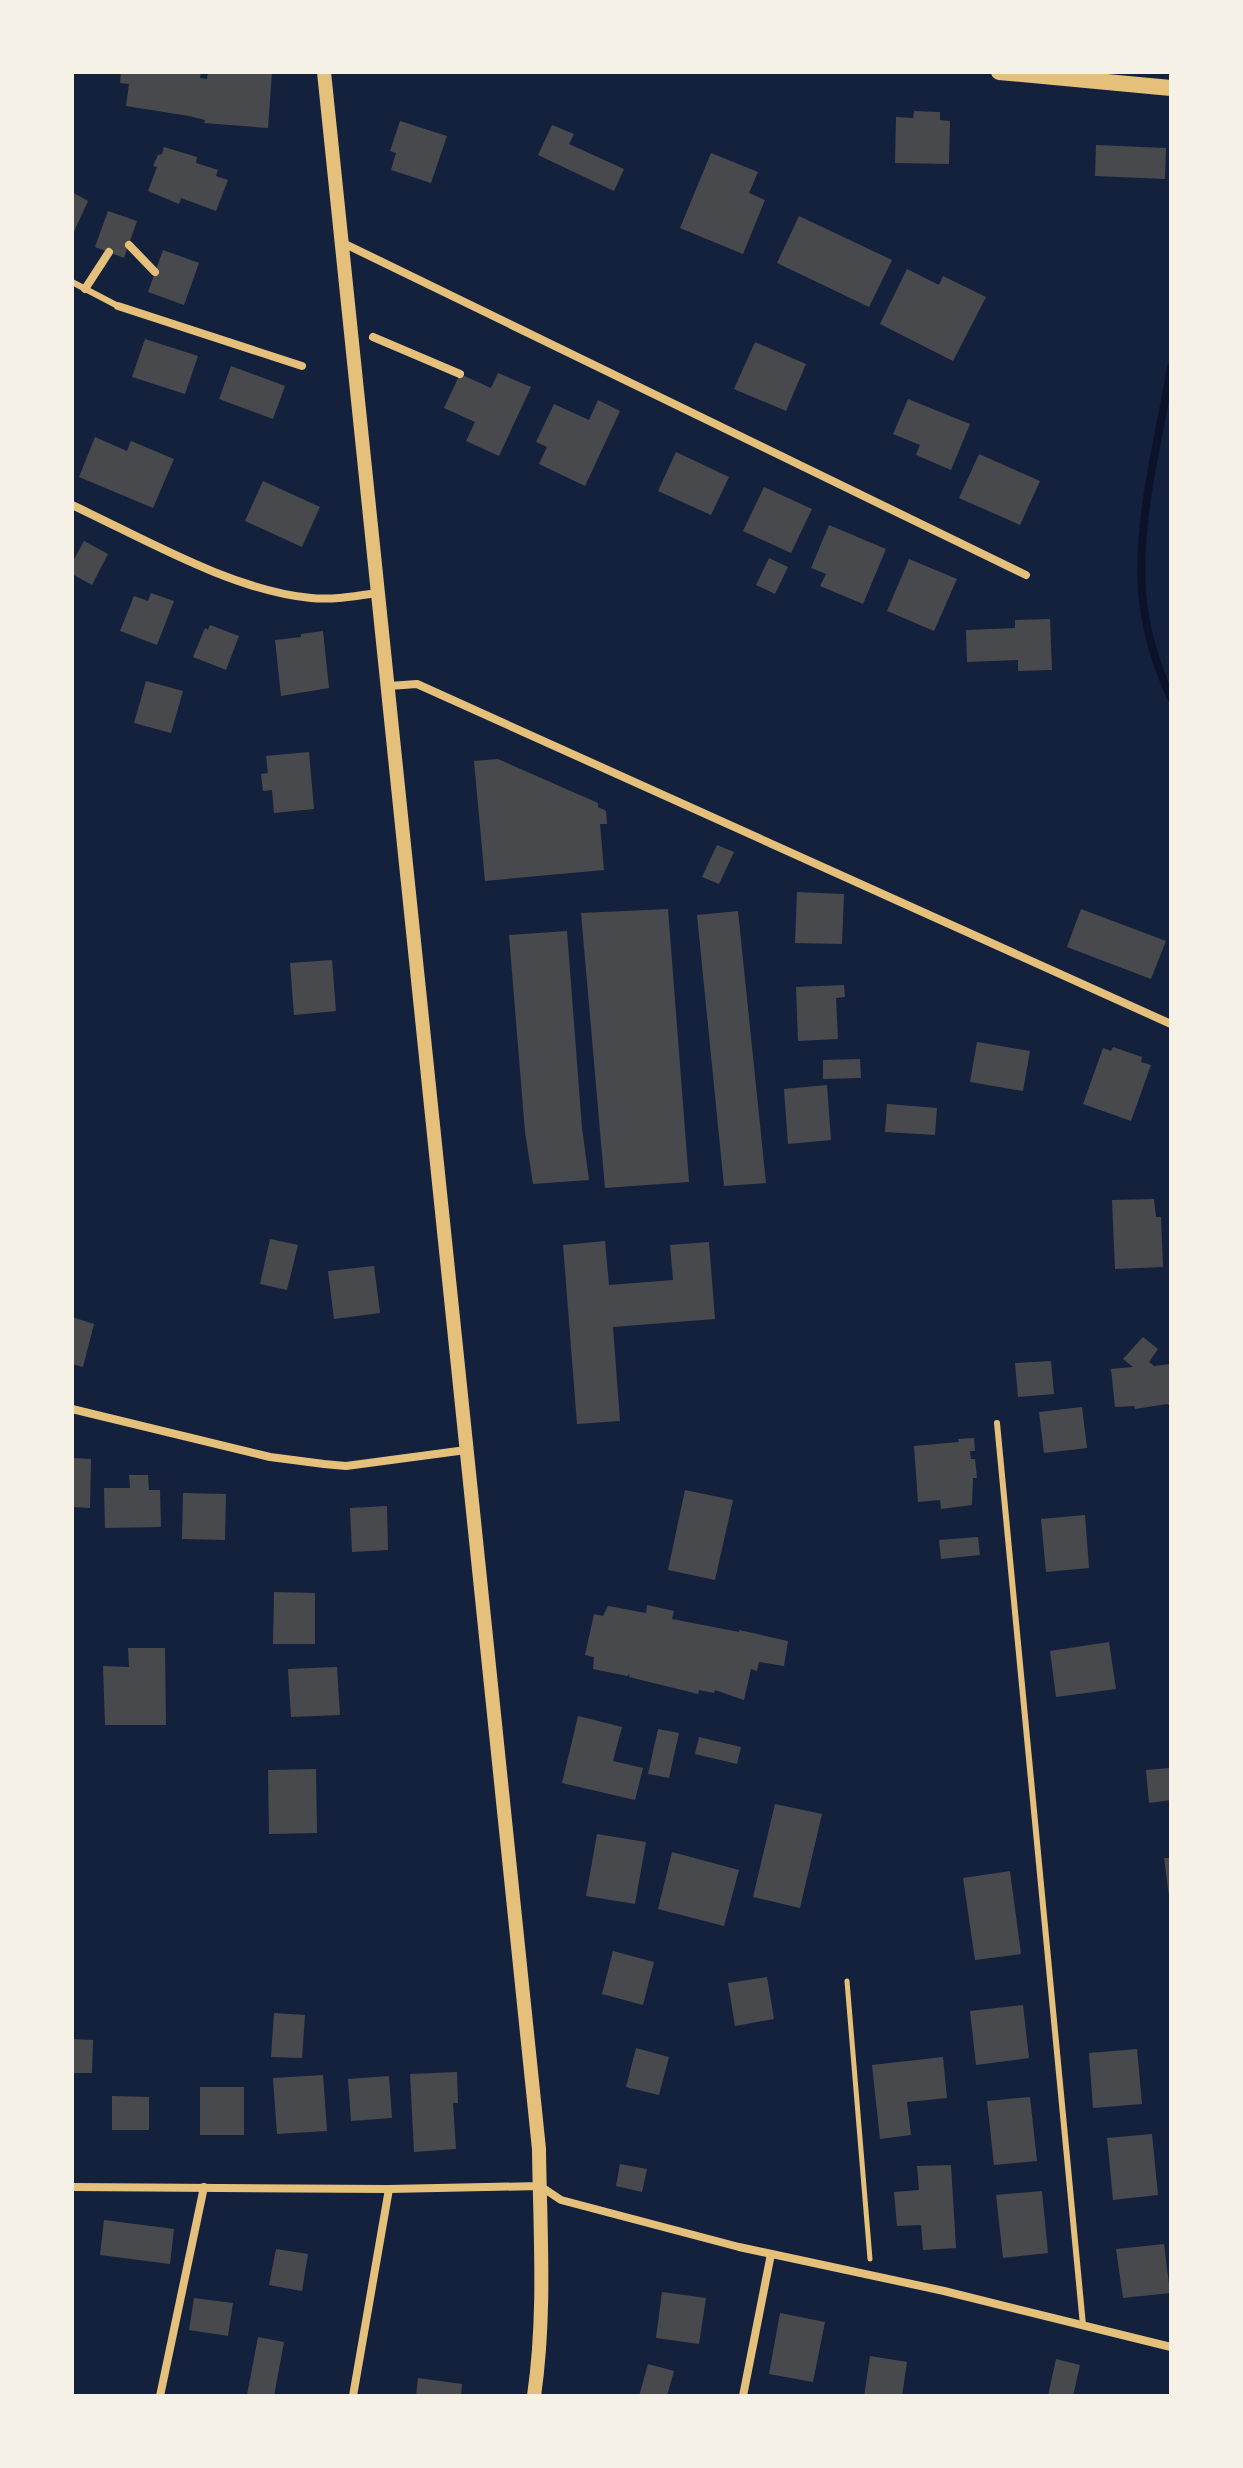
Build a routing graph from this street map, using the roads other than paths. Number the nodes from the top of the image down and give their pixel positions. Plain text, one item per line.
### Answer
1 (324, 72) edge
2 (999, 72) edge
3 (1134, 78) edge
4 (1171, 88) edge
5 (341, 242) junction
6 (129, 245) dead end
7 (109, 252) dead end
8 (155, 272) dead end
9 (72, 282) edge
10 (85, 289) junction
11 (118, 306) joint
12 (373, 337) dead end
13 (302, 366) dead end
14 (460, 374) dead end
15 (72, 505) edge
16 (1026, 575) dead end
17 (378, 593) junction
18 (389, 686) junction
19 (1171, 1024) edge
20 (72, 1409) edge
21 (997, 1423) dead end
22 (466, 1450) junction
23 (540, 2186) junction
24 (72, 2187) edge
25 (204, 2187) junction
26 (389, 2189) junction
27 (771, 2254) junction
28 (1083, 2325) junction
29 (1171, 2347) edge
30 (160, 2396) edge
31 (353, 2396) edge
32 (534, 2396) edge
33 (743, 2396) edge

1 - 5 street
2 - 3 main road
3 - 4 main road
5 - 16 street
5 - 17 street
6 - 8 street
7 - 10 street
9 - 10 lane
10 - 11 lane
11 - 13 street
12 - 14 street
15 - 17 street
17 - 18 street
18 - 19 street
18 - 22 street
20 - 22 street
21 - 28 lane
22 - 23 street
23 - 26 street
23 - 27 street
23 - 32 street
24 - 25 street
25 - 26 street
25 - 30 street
26 - 31 street
27 - 28 street
27 - 33 street
28 - 29 street

